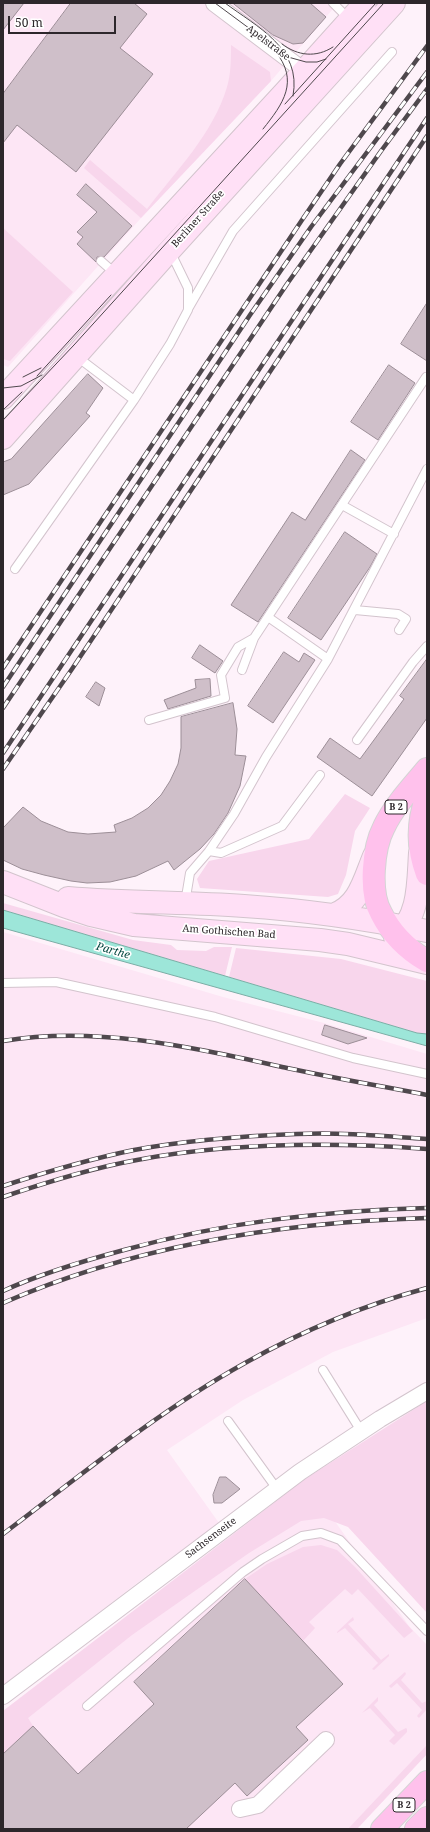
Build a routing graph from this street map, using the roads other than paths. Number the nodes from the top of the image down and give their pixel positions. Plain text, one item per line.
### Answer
1 (214, 3) edge
2 (334, 3) edge
3 (365, 3) edge
4 (394, 3) edge
5 (350, 20) junction
6 (392, 52) dead end
7 (313, 78) junction
8 (170, 250) junction
9 (101, 261) dead end
10 (117, 275) junction
11 (188, 310) junction
12 (75, 356) junction
13 (427, 378) edge
14 (13, 379) edge
15 (3, 398) edge
16 (134, 400) junction
17 (3, 438) edge
18 (427, 469) edge
19 (342, 505) junction
20 (394, 534) junction
21 (15, 569) dead end
22 (355, 610) junction
23 (268, 617) junction
24 (399, 630) dead end
25 (254, 638) junction
26 (427, 646) edge
27 (328, 660) junction
28 (242, 670) dead end
29 (149, 720) dead end
30 (357, 740) dead end
31 (427, 769) edge
32 (320, 775) dead end
33 (427, 796) edge
34 (209, 852) junction
35 (375, 852) junction
36 (420, 853) junction
37 (427, 874) edge
38 (3, 882) edge
39 (33, 894) junction
40 (185, 903) junction
41 (333, 915) junction
42 (397, 929) junction
43 (427, 930) edge
44 (371, 950) junction
45 (427, 962) edge
46 (3, 983) edge
47 (427, 1074) edge
48 (324, 1370) dead end
49 (427, 1391) edge
50 (228, 1420) dead end
51 (361, 1431) junction
52 (277, 1489) junction
53 (427, 1631) edge
54 (3, 1696) edge
55 (87, 1706) dead end
56 (326, 1740) dead end
57 (427, 1782) edge
58 (240, 1809) dead end
59 (427, 1818) edge
60 (382, 1829) edge
61 (416, 1829) edge

1 - 7 street, Apelstraße
2 - 5 lane
3 - 5 main road, Berliner Straße
4 - 7 main road, Berliner Straße
5 - 7 main road, Berliner Straße
6 - 11 lane
7 - 8 main road, Berliner Straße
7 - 10 main road, Berliner Straße
8 - 11 lane
8 - 12 main road, Berliner Straße
9 - 10 lane
10 - 14 main road, Berliner Straße
11 - 16 lane
12 - 16 lane
12 - 17 main road, Berliner Straße
13 - 19 lane
14 - 15 main road, Berliner Straße
16 - 21 lane
18 - 20 lane
19 - 20 lane
19 - 23 lane
20 - 22 lane
22 - 24 lane
22 - 27 lane
23 - 25 lane
23 - 27 lane
25 - 28 lane
25 - 29 lane
26 - 30 lane
27 - 34 lane
31 - 35 main road, B 2
32 - 34 lane
33 - 36 main road, B 2
34 - 40 lane
35 - 41 main road
35 - 42 main road, B 2
36 - 37 main road, B 2
36 - 42 main road
38 - 39 main road, Am Gothischen Bad
39 - 40 main road, Am Gothischen Bad
39 - 44 main road, Am Gothischen Bad
40 - 41 main road, Am Gothischen Bad
41 - 42 main road, Am Gothischen Bad
42 - 43 main road, Am Gothischen Bad
42 - 44 main road
42 - 45 main road, B 2
44 - 45 main road, Am Gothischen Bad
46 - 47 lane
48 - 51 lane
49 - 51 street, Sachsenseite
50 - 52 lane
51 - 52 street, Sachsenseite
52 - 54 street, Sachsenseite
53 - 55 lane
56 - 58 street
57 - 60 main road, B 2
59 - 61 main road, B 2

